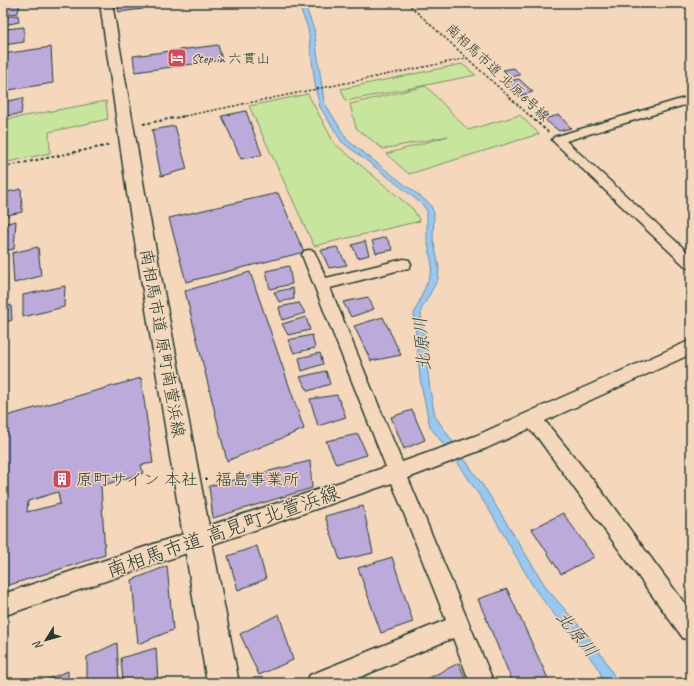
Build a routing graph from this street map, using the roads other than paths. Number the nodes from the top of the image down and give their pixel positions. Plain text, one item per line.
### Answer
1 (106, 3) edge
2 (691, 99) edge
3 (309, 255) dead end
4 (691, 263) edge
5 (404, 264) dead end
6 (321, 285) junction
7 (691, 347) edge
8 (531, 419) junction
9 (396, 473) junction
10 (197, 540) junction
11 (3, 605) edge
12 (459, 625) junction
13 (691, 630) edge
14 (223, 683) edge
15 (318, 683) edge
16 (482, 683) edge

1 - 10 street, 南相馬市道 原町南萱浜線
2 - 4 street
3 - 6 street
5 - 6 street
6 - 9 street
7 - 8 street
8 - 9 street, 南相馬市道 高見町北萱浜線
8 - 13 street
9 - 10 street, 南相馬市道 高見町北萱浜線
9 - 12 street
10 - 11 street, 南相馬市道 高見町北萱浜線
10 - 14 street, 南相馬市道 原町南萱浜線
12 - 15 street
12 - 16 street

